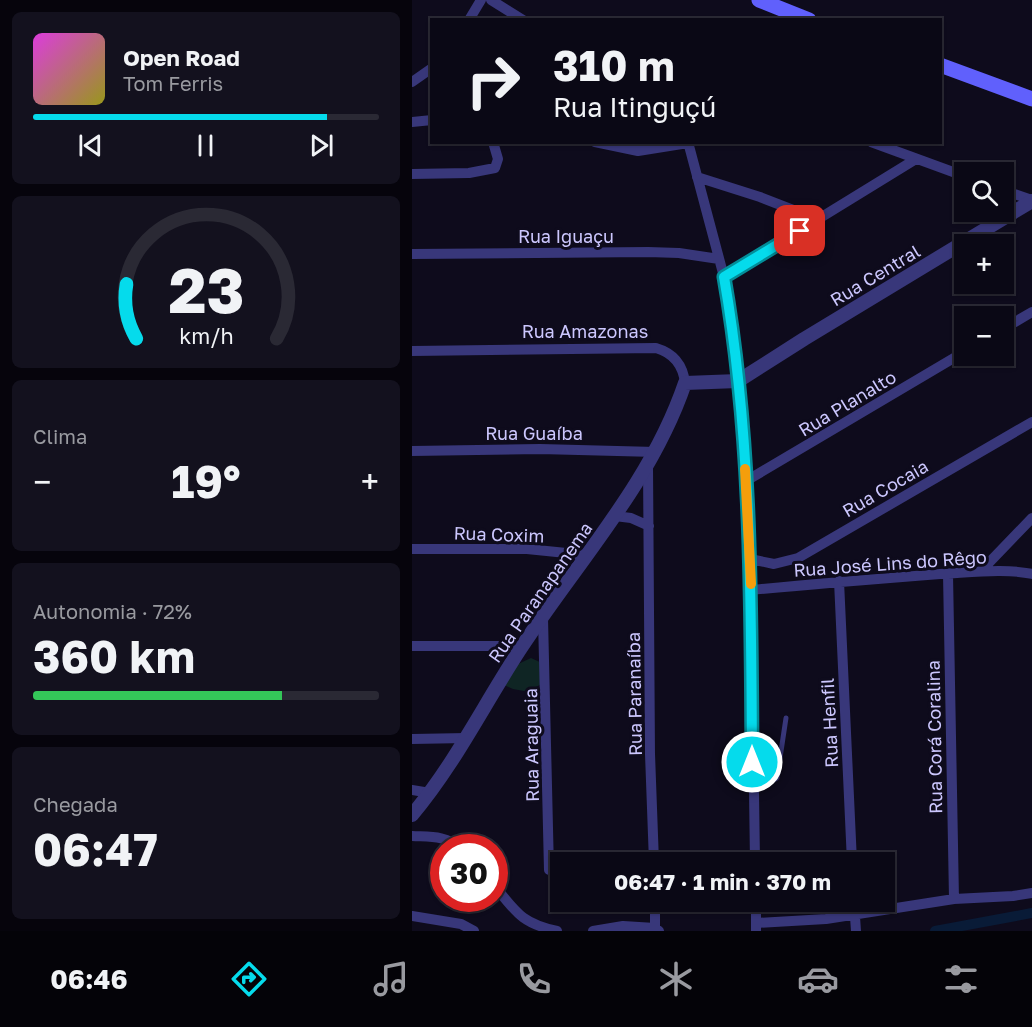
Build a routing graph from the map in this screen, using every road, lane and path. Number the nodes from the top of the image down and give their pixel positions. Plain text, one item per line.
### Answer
1 (481, 0) edge
2 (491, 0) edge
3 (759, 0) edge
4 (470, 18) edge
5 (520, 18) edge
6 (804, 18) edge
7 (942, 66) edge
8 (430, 69) edge
9 (412, 82) edge
10 (1032, 99) edge
11 (430, 120) edge
12 (412, 122) edge
13 (493, 144) edge
14 (605, 144) edge
15 (682, 144) edge
16 (688, 144) edge
17 (876, 144) edge
18 (916, 159) junction
19 (954, 172) edge
20 (412, 174) edge
21 (697, 177) junction
22 (1014, 194) edge
23 (1032, 200) edge
24 (819, 220) junction
25 (412, 254) edge
26 (719, 259) junction
27 (724, 277) junction
28 (1032, 312) edge
29 (1014, 323) edge
30 (412, 351) edge
31 (954, 358) edge
32 (738, 381) junction
33 (685, 383) junction
34 (1032, 422) edge
35 (412, 450) edge
36 (656, 452) junction
37 (648, 465) junction
38 (746, 481) junction
39 (615, 516) junction
40 (1032, 518) edge
41 (649, 526) junction
42 (412, 549) edge
43 (586, 555) junction
44 (750, 559) junction
45 (981, 571) junction
46 (948, 574) junction
47 (1032, 574) edge
48 (839, 581) junction
49 (751, 590) junction
50 (543, 618) junction
51 (412, 646) edge
52 (523, 646) junction
53 (786, 718) dead end
54 (467, 738) junction
55 (412, 739) edge
56 (752, 783) junction
57 (412, 789) edge
58 (430, 794) junction
59 (412, 815) edge
60 (412, 836) edge
61 (430, 837) edge
62 (654, 852) edge
63 (755, 852) edge
64 (852, 852) edge
65 (549, 870) dead end
66 (1030, 893) edge
67 (954, 899) junction
68 (508, 902) edge
69 (656, 912) edge
70 (854, 914) junction
71 (412, 916) edge
72 (756, 927) edge
73 (657, 930) edge
74 (474, 931) edge
75 (557, 931) edge
76 (593, 931) edge
77 (856, 931) edge

1 - 4 street
2 - 5 street
3 - 6 main road
7 - 10 main road
8 - 9 street
11 - 12 street
13 - 20 street
14 - 15 street
16 - 21 street
17 - 18 street
18 - 19 street
18 - 24 street
21 - 24 street
21 - 26 street
22 - 23 street
23 - 32 street, Rua Central
24 - 27 street
25 - 26 street, Rua Iguaçu
26 - 27 street
27 - 32 street
28 - 29 street
30 - 33 street, Rua Amazonas
31 - 38 street, Rua Planalto
32 - 33 street
32 - 38 street
33 - 36 street, Rua Paranapanema
34 - 44 street, Rua Cocaia
35 - 36 street, Rua Guaíba
36 - 37 street, Rua Paranapanema
37 - 39 street, Rua Paranapanema
37 - 41 street, Rua Paranaíba
38 - 44 street
39 - 41 street
39 - 43 street, Rua Paranapanema
40 - 45 street
41 - 62 street, Rua Paranaíba
42 - 43 street, Rua Coxim
43 - 50 street, Rua Paranapanema
44 - 49 street
45 - 46 street, Rua José Lins do Rêgo
45 - 47 street, Rua José Lins do Rêgo
46 - 48 street, Rua José Lins do Rêgo
46 - 67 street, Rua Corá Coralina
48 - 49 street, Rua José Lins do Rêgo
48 - 64 street, Rua Henfil
49 - 56 street
50 - 52 street, Rua Paranapanema
50 - 65 street, Rua Araguaia
51 - 52 street
52 - 54 street, Rua Paranapanema
53 - 56 lane
54 - 55 street
54 - 58 street, Rua Paranapanema
56 - 63 street
57 - 58 street
58 - 59 street, Rua Paranapanema
60 - 61 street
66 - 67 street
67 - 70 street
68 - 75 street
69 - 73 street
70 - 72 street
70 - 77 street
71 - 74 street
73 - 76 street

